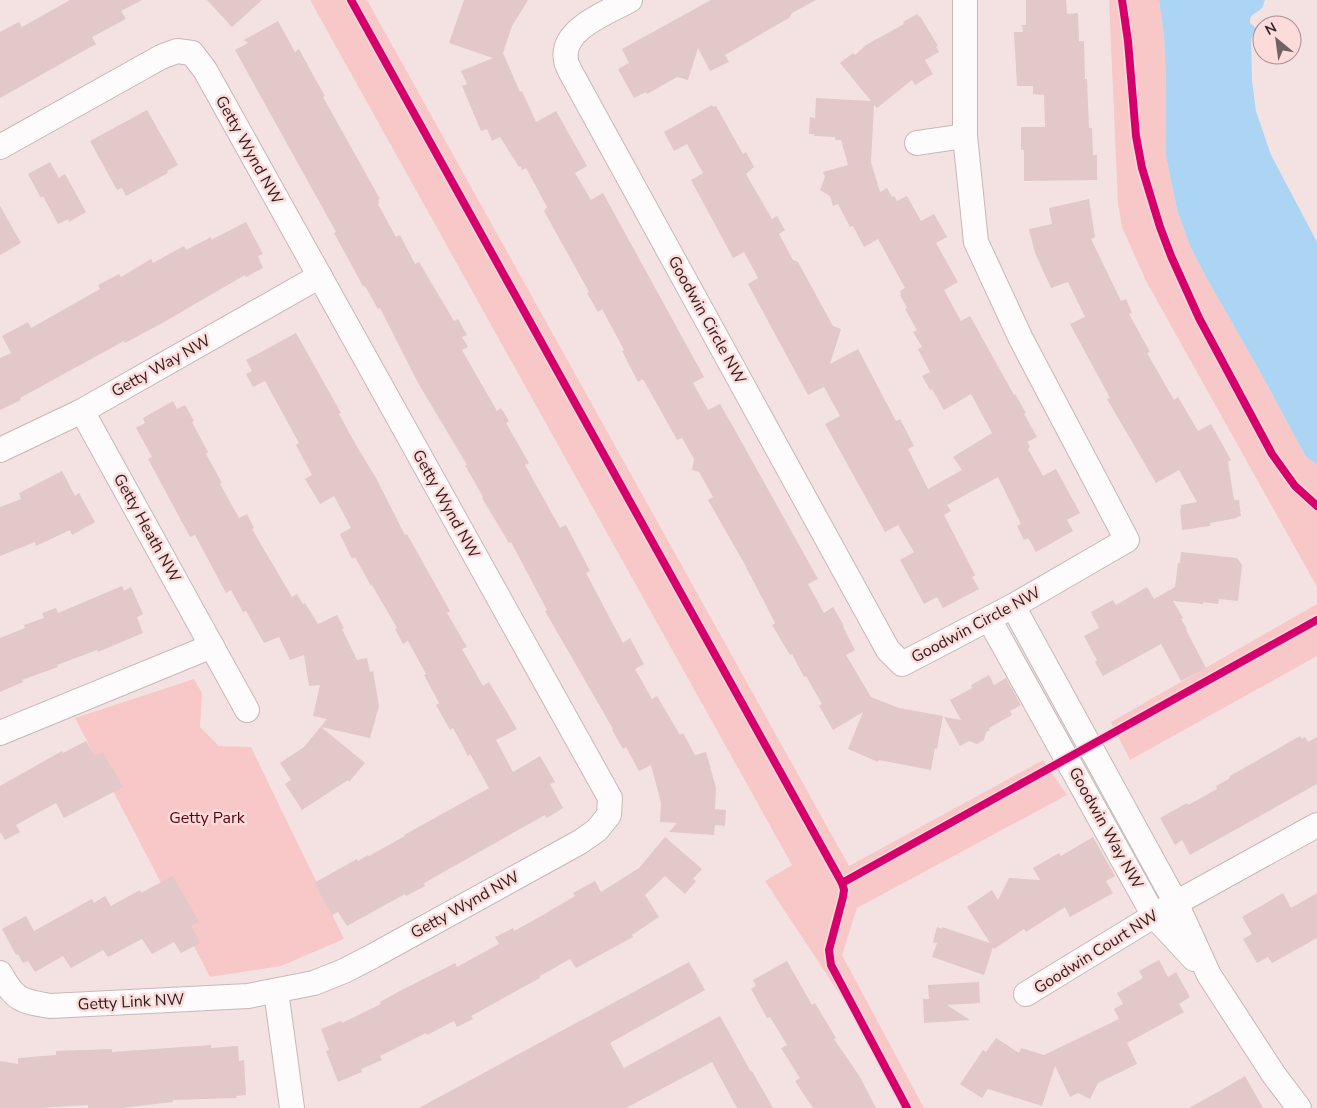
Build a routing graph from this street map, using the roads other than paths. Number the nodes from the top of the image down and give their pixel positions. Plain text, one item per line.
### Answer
1 (630, 0) edge
2 (965, 0) edge
3 (965, 136) junction
4 (917, 143) dead end
5 (0, 147) edge
6 (320, 276) junction
7 (82, 410) junction
8 (0, 450) edge
9 (1013, 606) junction
10 (989, 619) junction
11 (212, 646) junction
12 (247, 710) dead end
13 (0, 733) edge
14 (1317, 825) edge
15 (1165, 909) junction
16 (0, 973) edge
17 (276, 991) junction
18 (1026, 994) dead end
19 (292, 1108) edge
20 (1299, 1108) edge

1 - 10 street, Goodwin Circle NW
2 - 3 street, Goodwin Circle NW
3 - 4 street
3 - 9 street, Goodwin Circle NW
5 - 6 street, Getty Wynd NW
6 - 7 street, Getty Way NW
6 - 17 street, Getty Wynd NW
7 - 8 street, Getty Way NW
7 - 11 street, Getty Heath NW
9 - 10 street, Goodwin Circle NW
9 - 15 street, Goodwin Way NW
10 - 15 street, Goodwin Way NW
11 - 12 street, Getty Heath NW
11 - 13 street
14 - 15 street, Goodwin Court NW
15 - 18 street, Goodwin Court NW
15 - 20 street, Goodwin Way NW
16 - 17 street, Getty Link NW
17 - 19 street

